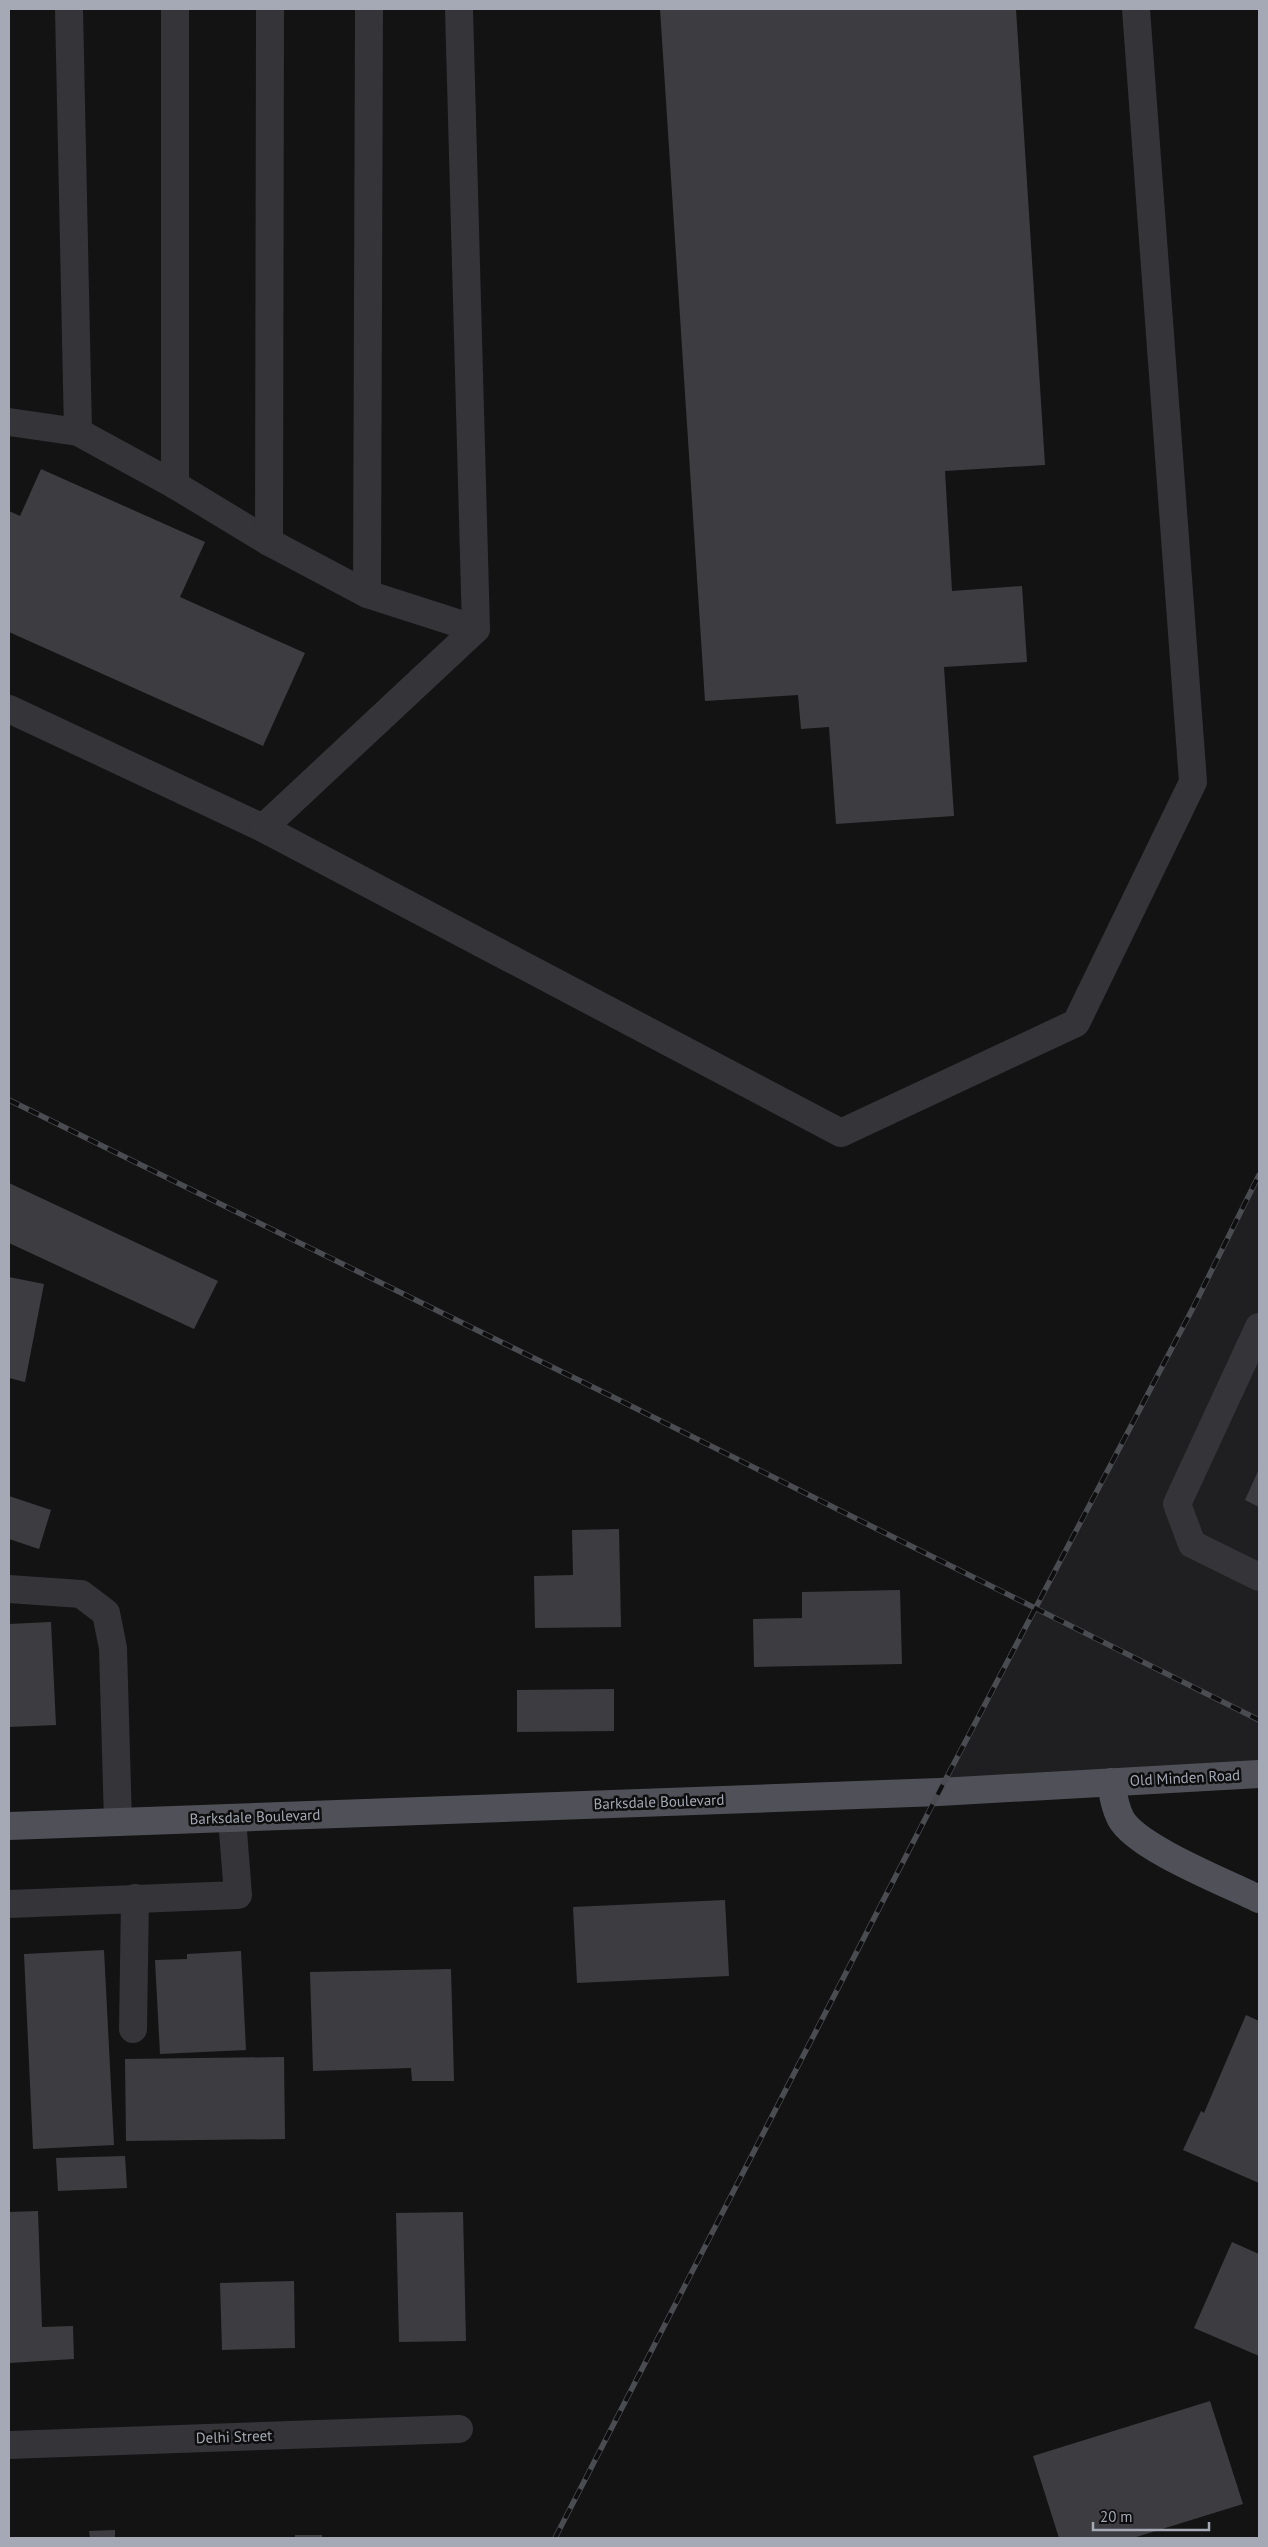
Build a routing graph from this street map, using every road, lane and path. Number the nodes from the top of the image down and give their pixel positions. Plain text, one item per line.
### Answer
1 (69, 9) edge
2 (175, 9) edge
3 (270, 9) edge
4 (369, 9) edge
5 (458, 9) edge
6 (1136, 9) edge
7 (9, 422) edge
8 (78, 432) junction
9 (175, 485) junction
10 (269, 542) junction
11 (367, 594) junction
12 (476, 629) junction
13 (9, 709) edge
14 (263, 828) junction
15 (1259, 1327) edge
16 (1259, 1577) edge
17 (9, 1589) edge
18 (1259, 1774) edge
19 (1111, 1782) junction
20 (232, 1818) junction
21 (118, 1822) junction
22 (9, 1826) edge
23 (134, 1898) junction
24 (1259, 1899) edge
25 (9, 1904) edge
26 (133, 2029) dead end
27 (459, 2429) dead end
28 (9, 2445) edge

1 - 8 street
2 - 9 street
3 - 10 street
4 - 11 street
5 - 12 street
6 - 14 street
7 - 8 street
8 - 9 street
9 - 10 street
10 - 11 street
11 - 12 street
12 - 14 street
13 - 14 street
15 - 16 street
17 - 21 street
18 - 19 main road, Old Minden Road
19 - 20 main road, Barksdale Boulevard
19 - 24 main road
20 - 21 main road, Barksdale Boulevard
20 - 23 street
21 - 22 main road, Barksdale Boulevard
23 - 25 street
23 - 26 street
27 - 28 street, Delhi Street

